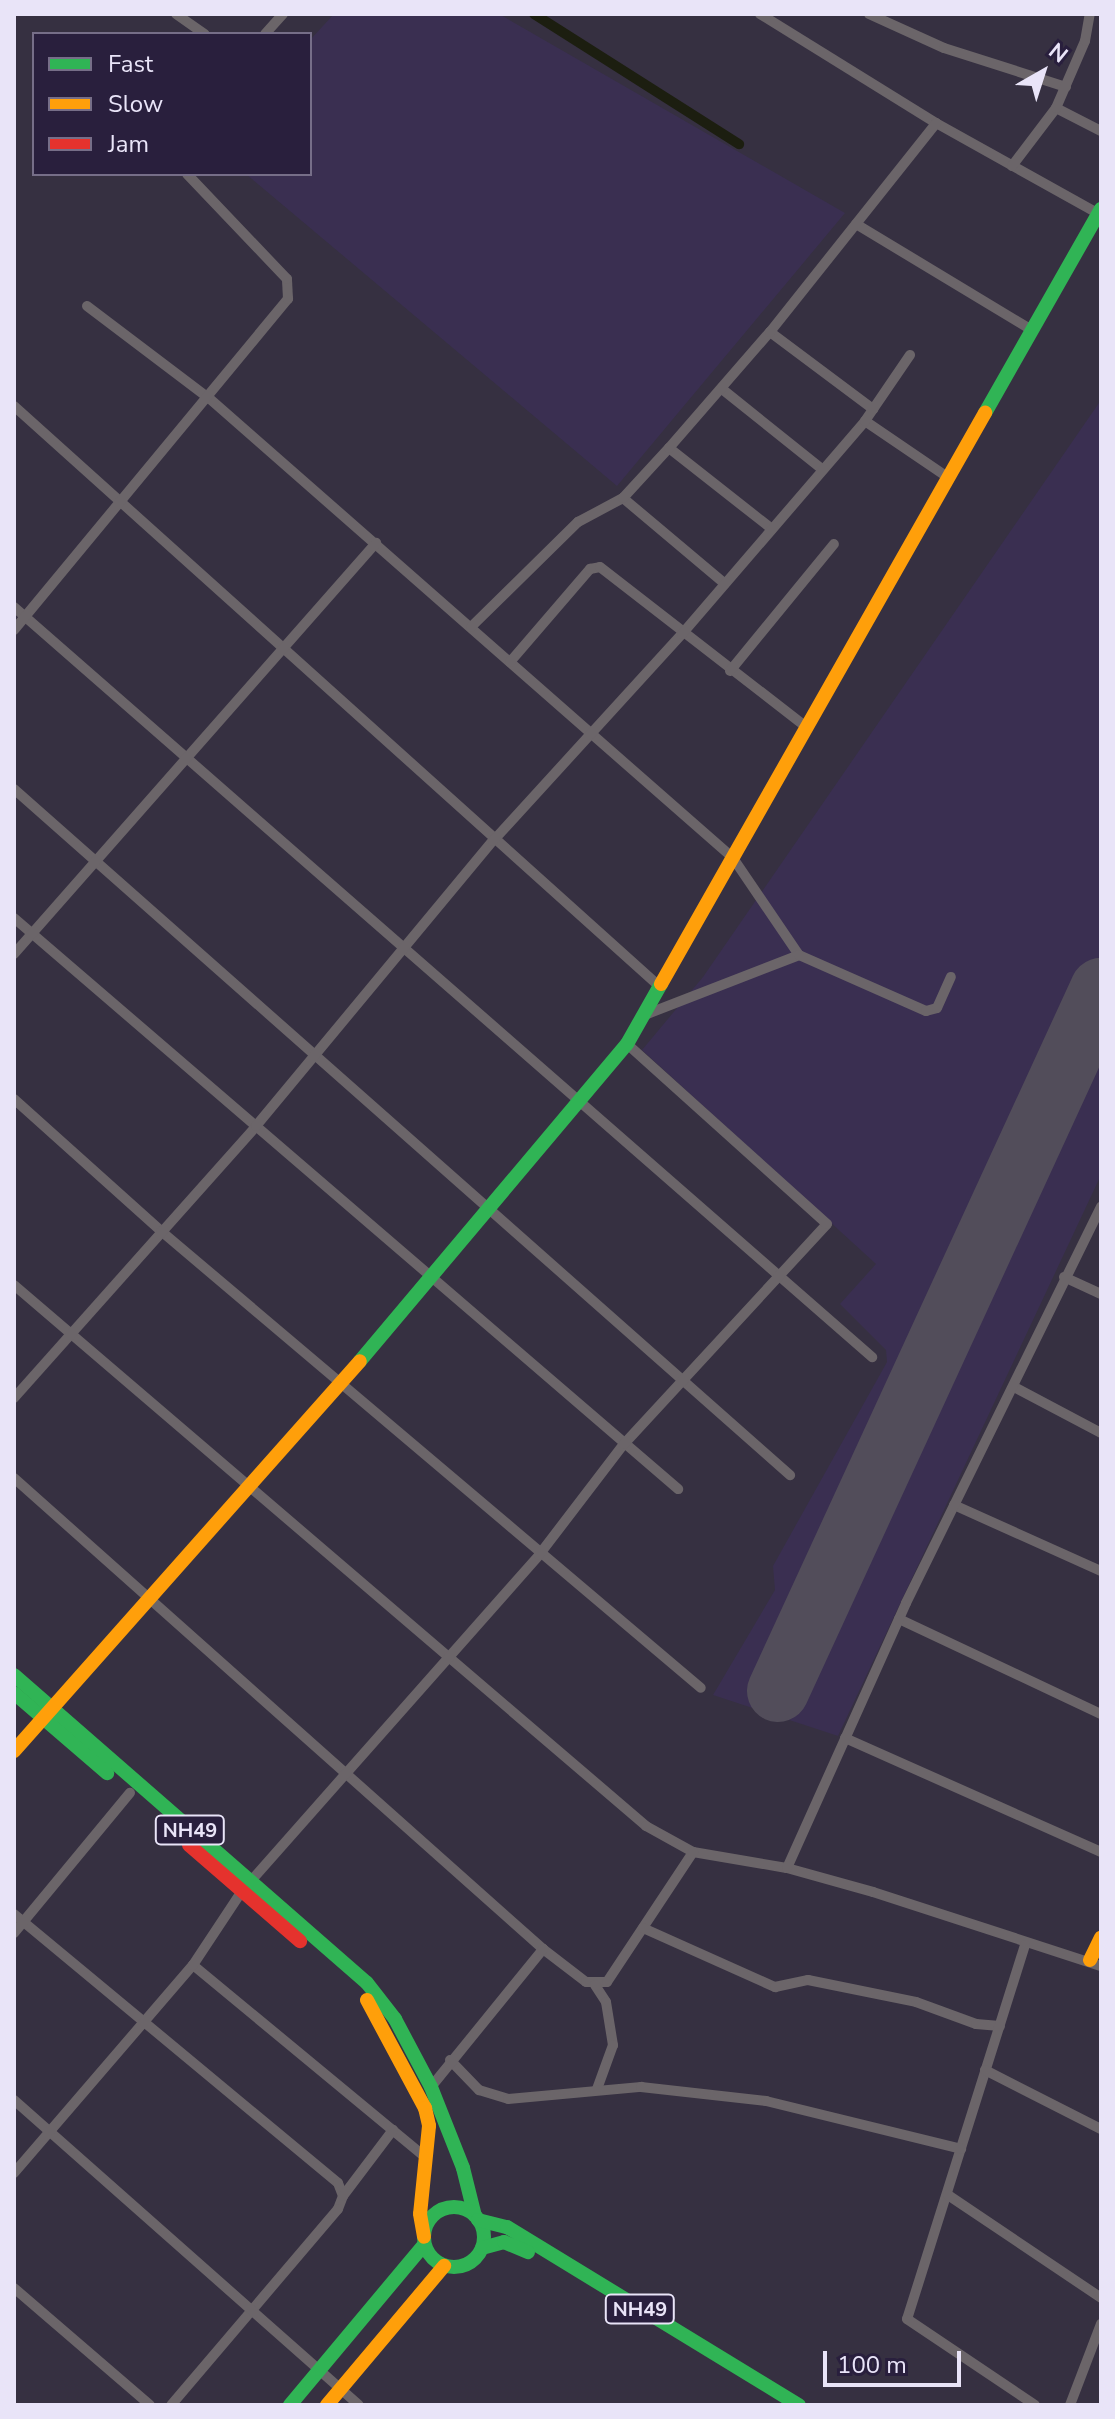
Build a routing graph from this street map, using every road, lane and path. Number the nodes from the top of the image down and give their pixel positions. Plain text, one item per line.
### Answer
1 (176, 14) edge
2 (283, 14) edge
3 (760, 14) edge
4 (869, 14) edge
5 (1090, 14) edge
6 (202, 32) edge
7 (267, 32) edge
8 (1066, 87) junction
9 (1056, 108) junction
10 (936, 123) junction
11 (1101, 131) edge
12 (1012, 166) junction
13 (189, 176) edge
14 (1100, 212) edge
15 (856, 224) junction
16 (87, 306) dead end
17 (1032, 330) junction
18 (770, 332) junction
19 (910, 355) dead end
20 (722, 389) junction
21 (210, 399) junction
22 (14, 406) edge
23 (873, 409) junction
24 (865, 421) junction
25 (669, 448) junction
26 (823, 470) junction
27 (946, 476) junction
28 (623, 498) junction
29 (123, 499) junction
30 (772, 529) junction
31 (376, 543) junction
32 (834, 544) dead end
33 (725, 584) junction
34 (14, 607) edge
35 (25, 617) junction
36 (471, 627) junction
37 (14, 630) edge
38 (682, 634) junction
39 (281, 650) junction
40 (510, 662) junction
41 (730, 671) junction
42 (806, 727) junction
43 (591, 734) junction
44 (188, 757) junction
45 (14, 789) edge
46 (493, 841) junction
47 (733, 858) junction
48 (96, 861) junction
49 (14, 918) edge
50 (33, 933) junction
51 (407, 948) junction
52 (14, 954) edge
53 (799, 955) junction
54 (951, 977) dead end
55 (659, 986) junction
56 (642, 1016) junction
57 (627, 1044) junction
58 (311, 1056) junction
59 (14, 1099) edge
60 (581, 1100) junction
61 (256, 1126) junction
62 (487, 1210) junction
63 (1100, 1213) edge
64 (161, 1231) junction
65 (782, 1275) junction
66 (1064, 1277) junction
67 (433, 1279) junction
68 (14, 1285) edge
69 (1101, 1294) edge
70 (71, 1336) junction
71 (872, 1357) dead end
72 (683, 1382) junction
73 (339, 1383) junction
74 (1016, 1388) junction
75 (14, 1398) edge
76 (1101, 1422) edge
77 (1089, 1427) junction
78 (1101, 1433) edge
79 (624, 1444) junction
80 (790, 1475) dead end
81 (14, 1478) edge
82 (247, 1489) junction
83 (678, 1489) dead end
84 (954, 1505) junction
85 (539, 1555) junction
86 (1101, 1571) edge
87 (150, 1600) junction
88 (899, 1619) junction
89 (446, 1656) junction
90 (14, 1675) edge
91 (701, 1688) dead end
92 (14, 1693) edge
93 (46, 1712) junction
94 (1101, 1714) edge
95 (845, 1738) junction
96 (14, 1751) edge
97 (346, 1771) junction
98 (130, 1793) junction
99 (693, 1852) junction
100 (1101, 1852) edge
101 (787, 1868) junction
102 (246, 1886) junction
103 (14, 1914) edge
104 (24, 1922) junction
105 (643, 1928) junction
106 (14, 1933) edge
107 (1101, 1937) edge
108 (1025, 1945) junction
109 (543, 1949) junction
110 (1096, 1963) edge
111 (193, 1965) junction
112 (595, 1985) junction
113 (141, 2022) junction
114 (1000, 2026) junction
115 (450, 2060) junction
116 (985, 2070) junction
117 (431, 2087) junction
118 (597, 2089) junction
119 (14, 2100) edge
120 (50, 2128) junction
121 (1101, 2129) edge
122 (393, 2130) junction
123 (961, 2149) junction
124 (425, 2157) junction
125 (14, 2173) edge
126 (948, 2195) junction
127 (343, 2196) junction
128 (477, 2218) junction
129 (424, 2241) junction
130 (482, 2248) junction
131 (444, 2266) junction
132 (14, 2288) edge
133 (1101, 2298) edge
134 (251, 2307) junction
135 (1101, 2324) edge
136 (321, 2369) junction
137 (338, 2392) junction
138 (150, 2405) edge
139 (171, 2405) edge
140 (290, 2405) edge
141 (327, 2405) edge
142 (359, 2405) edge
143 (776, 2405) edge
144 (799, 2405) edge
145 (1035, 2405) edge
146 (1070, 2405) edge

1 - 6 street
2 - 7 street
3 - 10 street
4 - 8 street
5 - 8 street
8 - 9 street
9 - 11 street
9 - 12 street
10 - 12 street
10 - 15 street
12 - 14 street
13 - 21 street
14 - 17 main road
15 - 17 street
15 - 18 street
16 - 21 street
17 - 27 main road
18 - 20 street
18 - 23 street
19 - 23 street
20 - 25 street
20 - 26 street
21 - 29 street
21 - 31 street
22 - 29 street
23 - 24 street
24 - 26 street
24 - 27 street
25 - 28 street
25 - 30 street
26 - 30 street
27 - 42 main road
28 - 33 street
28 - 36 street
29 - 35 street
29 - 39 street
30 - 33 street
31 - 36 street
31 - 39 street
32 - 41 street
33 - 38 street
34 - 35 street
35 - 37 street
35 - 44 street
36 - 40 street
38 - 40 street
38 - 41 street
38 - 43 street
39 - 44 street
39 - 46 street
40 - 43 street
41 - 42 street
42 - 47 main road
43 - 46 street
43 - 47 street
44 - 48 street
44 - 51 street
45 - 48 street
46 - 51 street
46 - 55 street
47 - 53 street
47 - 55 main road
48 - 50 street
48 - 58 street
49 - 50 street
50 - 52 street
50 - 61 street
51 - 58 street
51 - 60 street
53 - 54 street
53 - 56 street
55 - 56 main road
56 - 57 main road
57 - 60 main road
57 - 65 street
58 - 61 street
58 - 62 street
59 - 64 street
60 - 62 main road
60 - 65 street
61 - 64 street
61 - 67 street
62 - 67 main road
62 - 72 street
63 - 66 street
64 - 70 street
64 - 73 street
65 - 71 street
65 - 72 street
66 - 69 street
66 - 74 street
67 - 73 main road
67 - 79 street
68 - 70 street
70 - 75 street
70 - 82 street
72 - 79 street
72 - 80 street
73 - 82 main road
73 - 85 street
74 - 77 street
74 - 84 street
76 - 77 street
77 - 78 street
79 - 83 street
79 - 85 street
81 - 87 street
82 - 87 main road
82 - 89 street
84 - 86 street
84 - 88 street
85 - 89 street
85 - 91 street
87 - 93 main road
87 - 97 street
88 - 94 street
88 - 95 street
89 - 97 street
89 - 99 street
90 - 93 main road, NH49
92 - 93 main road, NH49
93 - 96 main road
93 - 98 main road, NH49
93 - 102 main road, NH49
95 - 100 street
95 - 101 street
97 - 102 street
97 - 109 street
98 - 102 main road, NH49
98 - 104 street
99 - 101 street
99 - 105 street
101 - 108 street
102 - 111 street
102 - 117 main road, NH49
102 - 124 main road, NH49
103 - 104 street
104 - 106 street
104 - 113 street
105 - 112 street
105 - 114 street
107 - 110 main road
108 - 110 street
108 - 114 street
109 - 112 street
109 - 115 street
111 - 113 street
111 - 122 street
112 - 118 street
113 - 120 street
113 - 127 street
114 - 116 street
115 - 117 street
115 - 118 street
116 - 121 street
116 - 123 street
117 - 128 main road, NH49
118 - 123 street
119 - 120 street
120 - 125 street
120 - 134 street
122 - 124 street
122 - 127 street
123 - 126 street
124 - 129 main road, NH49
126 - 133 street
126 - 145 street
127 - 134 street
128 - 129 main road, NH49
128 - 130 main road, NH49
128 - 144 main road, NH49
129 - 131 main road
129 - 136 main road
130 - 131 main road, NH49
130 - 143 main road, NH49
131 - 137 main road
132 - 138 street
134 - 136 street
134 - 139 street
135 - 146 street
136 - 137 street
136 - 140 main road
137 - 141 main road
137 - 142 street

